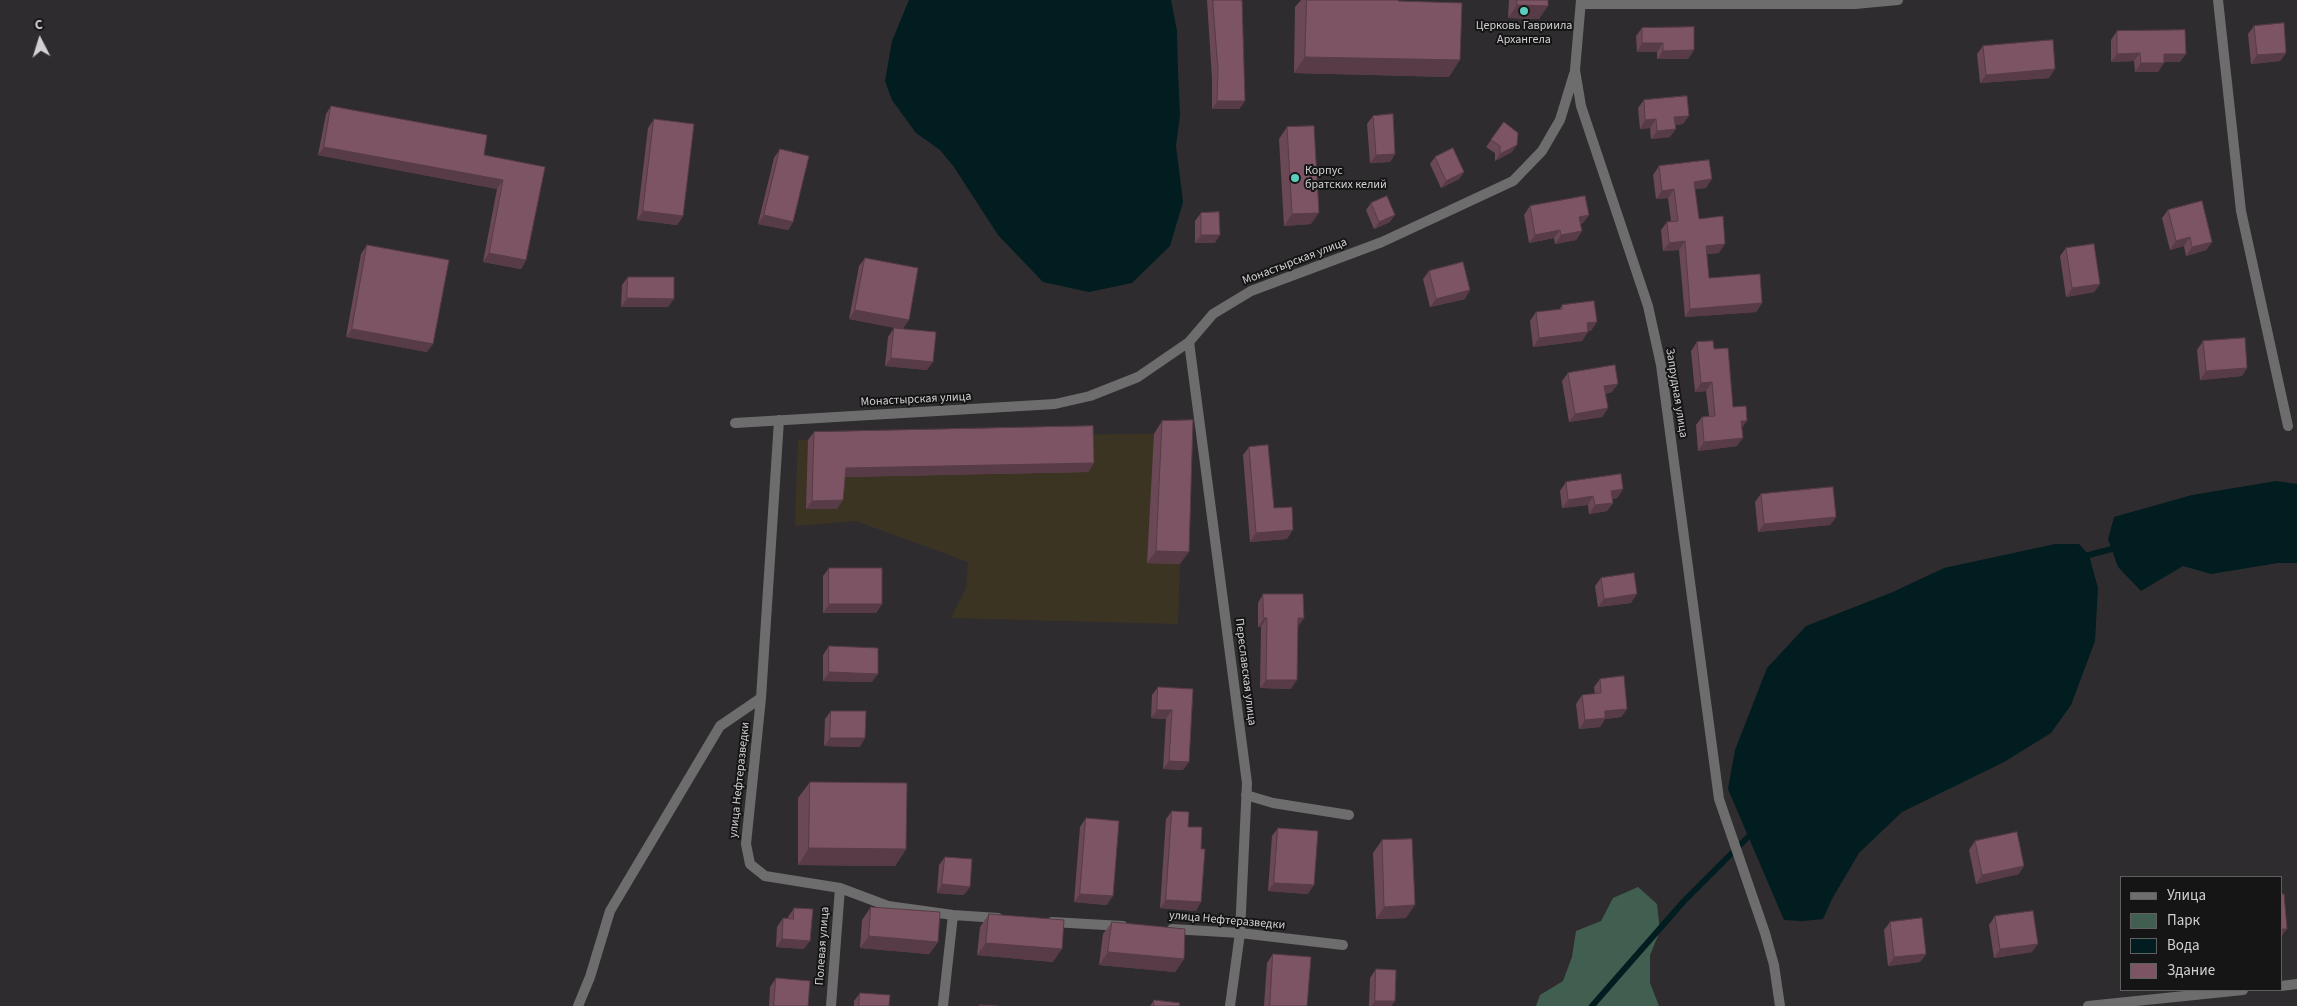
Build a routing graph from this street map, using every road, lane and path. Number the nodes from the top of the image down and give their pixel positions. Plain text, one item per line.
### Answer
1 (1898, 0) edge
2 (2218, 0) edge
3 (1581, 2) edge
4 (1575, 70) junction
5 (1189, 342) junction
6 (779, 420) junction
7 (735, 423) dead end
8 (2288, 426) dead end
9 (761, 698) junction
10 (1246, 795) junction
11 (1349, 815) dead end
12 (840, 888) junction
13 (953, 915) junction
14 (1012, 919) edge
15 (1042, 921) edge
16 (1131, 926) edge
17 (1161, 928) edge
18 (1240, 933) junction
19 (1344, 945) dead end
20 (2297, 984) edge
21 (2282, 986) edge
22 (2233, 991) edge
23 (578, 1006) edge
24 (831, 1006) edge
25 (943, 1006) edge
26 (1230, 1006) edge
27 (1780, 1006) edge
28 (2088, 1006) edge

1 - 3 street
2 - 8 street
3 - 4 street, Запрудная улица
4 - 5 street, Монастырская улица
4 - 27 street, Запрудная улица
5 - 6 street, Монастырская улица
5 - 10 street, Переславская улица
6 - 7 street, Монастырская улица
6 - 9 street
9 - 12 street, улица Нефтеразведки
9 - 23 street, улица Нефтеразведки
10 - 11 street
10 - 18 street, Переславская улица
12 - 13 street, улица Нефтеразведки
12 - 24 street, Полевая улица
13 - 14 street, улица Нефтеразведки
13 - 25 street
15 - 16 street
17 - 18 street, улица Нефтеразведки
18 - 19 street, улица Нефтеразведки
18 - 26 street, Переславская улица
20 - 21 street
22 - 28 street

